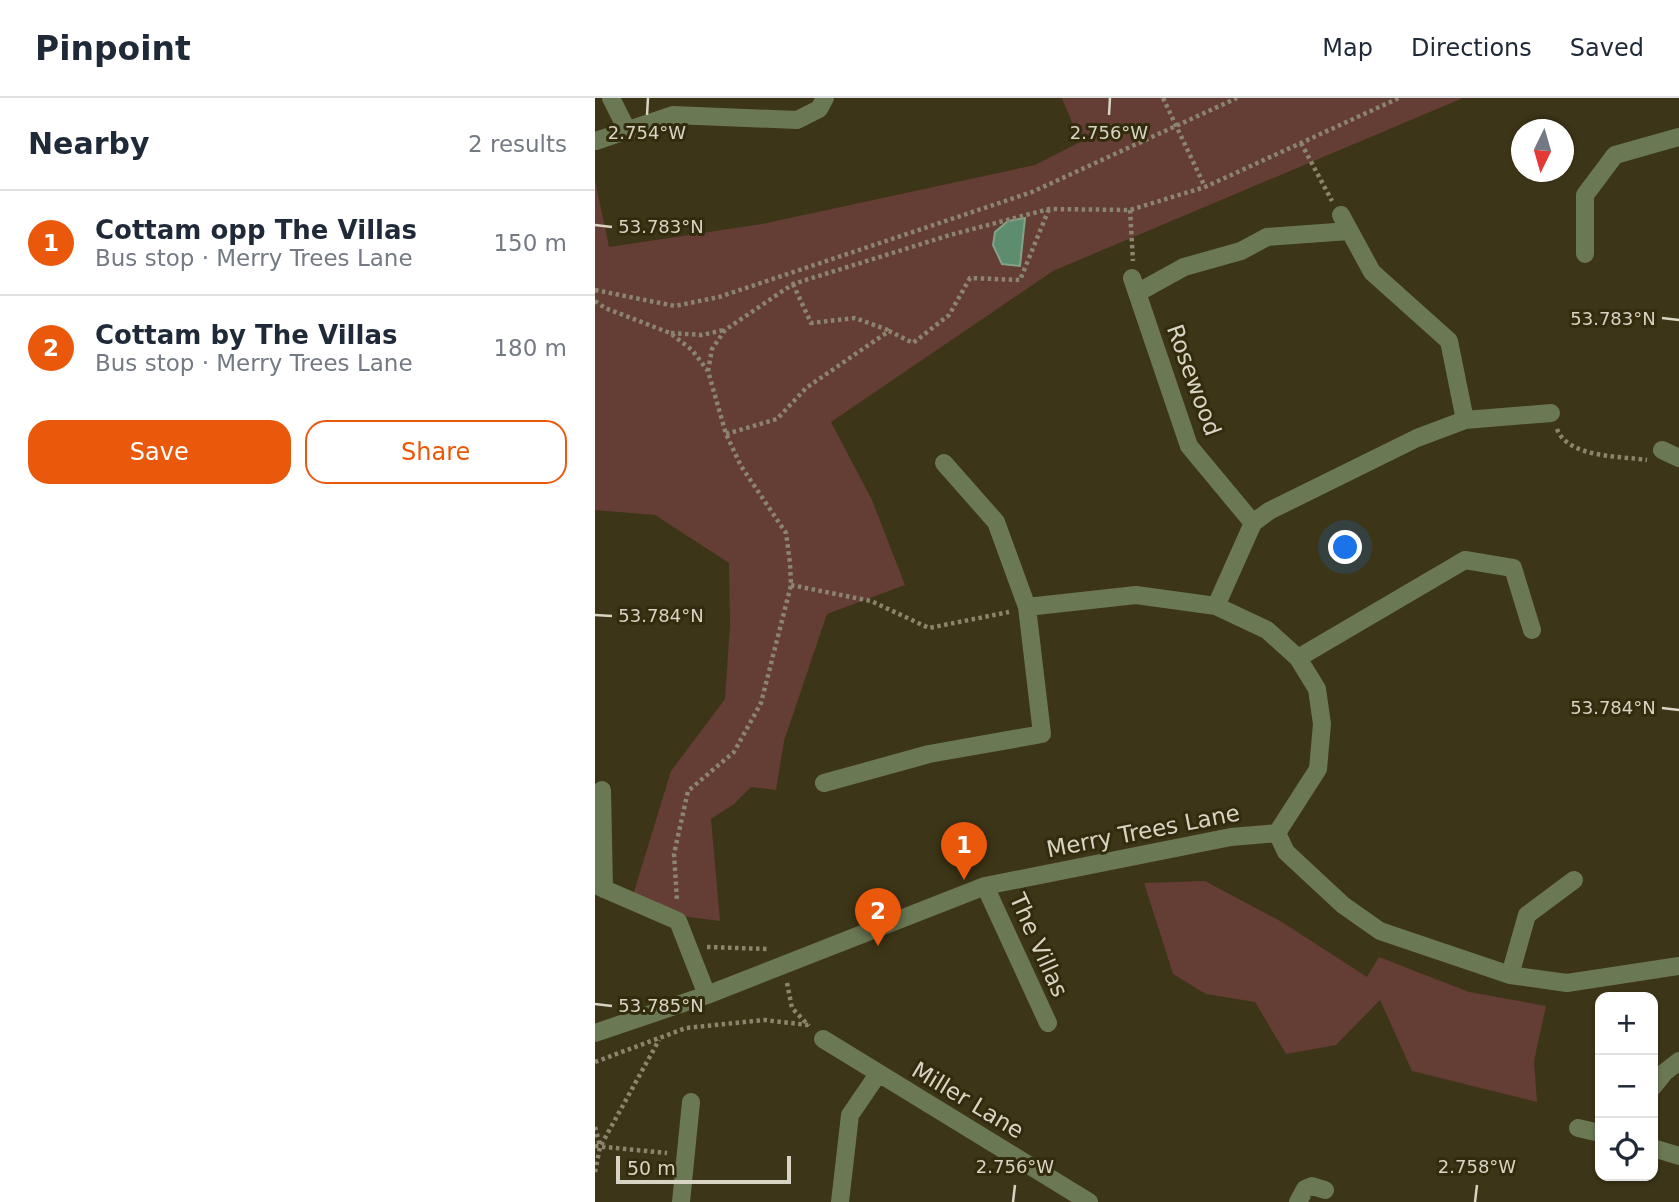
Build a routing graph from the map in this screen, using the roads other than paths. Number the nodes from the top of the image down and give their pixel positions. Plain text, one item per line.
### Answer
1 (611, 98) edge
2 (825, 98) edge
3 (627, 131) junction
4 (1679, 137) edge
5 (596, 141) edge
6 (1585, 254) dead end
7 (1551, 413) road end
8 (1465, 420) junction
9 (1662, 450) road end
10 (1679, 458) edge
11 (944, 463) dead end
12 (1253, 523) junction
13 (1216, 606) junction
14 (1027, 607) junction
15 (1532, 630) dead end
16 (1298, 658) junction
17 (824, 783) dead end
18 (602, 790) dead end
19 (1277, 834) junction
20 (1574, 880) dead end
21 (985, 886) junction
22 (600, 887) edge
23 (1679, 967) edge
24 (1510, 975) junction
25 (707, 995) junction
26 (1048, 1023) dead end
27 (595, 1033) edge
28 (823, 1039) dead end
29 (1679, 1061) edge
30 (878, 1074) junction
31 (1658, 1081) edge
32 (691, 1102) dead end
33 (1579, 1128) dead end
34 (1595, 1132) edge
35 (1658, 1150) edge
36 (1679, 1156) edge
37 (1325, 1190) dead end
38 (681, 1202) edge
39 (840, 1202) edge
40 (1089, 1202) edge
41 (1298, 1202) edge

1 - 3 street
2 - 3 street
3 - 5 street
4 - 6 street
7 - 8 street
8 - 12 street
8 - 12 street, Rosewood
9 - 10 street
11 - 14 street
12 - 13 street
13 - 14 street
13 - 16 street
14 - 17 street
15 - 16 street
16 - 19 street
18 - 22 street
19 - 21 street, Merry Trees Lane
19 - 24 street
20 - 24 street
21 - 25 street, Merry Trees Lane
21 - 26 street, The Villas
22 - 25 street
23 - 24 street
25 - 27 street, Merry Trees Lane
28 - 30 street, Miller Lane
29 - 31 street
30 - 39 street
30 - 40 street, Miller Lane
32 - 38 street
33 - 34 street
35 - 36 street
37 - 41 street

